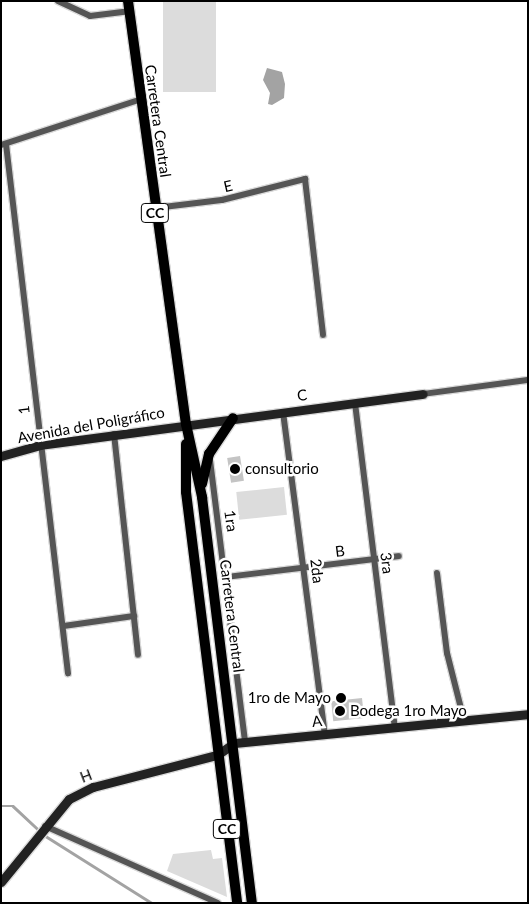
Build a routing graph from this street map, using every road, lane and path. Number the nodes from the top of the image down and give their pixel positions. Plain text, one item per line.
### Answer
1 (58, 1) edge
2 (128, 6) edge
3 (139, 100) junction
4 (4, 145) edge
5 (155, 208) junction
6 (323, 335) dead end
7 (528, 380) edge
8 (422, 394) joint
9 (355, 403) junction
10 (283, 412) junction
11 (233, 418) junction
12 (186, 424) junction
13 (114, 434) junction
14 (40, 445) junction
15 (209, 454) junction
16 (1, 456) edge
17 (202, 497) junction
18 (399, 556) dead end
19 (373, 560) junction
20 (304, 568) junction
21 (437, 573) dead end
22 (226, 578) junction
23 (134, 616) junction
24 (63, 626) junction
25 (138, 655) dead end
26 (68, 673) dead end
27 (528, 714) edge
28 (464, 720) junction
29 (395, 727) junction
30 (325, 734) junction
31 (245, 742) junction
32 (234, 743) junction
33 (217, 755) junction
34 (45, 826) junction
35 (1, 882) edge
36 (218, 903) edge
37 (236, 903) edge
38 (252, 903) edge

1 - 2 street
2 - 3 main road, Carretera Central / CC
3 - 4 street
3 - 5 main road, Carretera Central / CC
4 - 14 street, 1
5 - 6 street, E
5 - 12 main road, Carretera Central / CC
7 - 8 street
8 - 9 street, C
9 - 10 street, C
9 - 19 street, 3ra
10 - 11 street, C
10 - 20 street, 2da
11 - 12 street, C
11 - 15 main road
12 - 13 street, Avenida del Poligráfico
12 - 17 main road, Carretera Central / CC
12 - 33 main road, Carretera Central / CC
13 - 14 street, Avenida del Poligráfico
13 - 23 street
14 - 16 street, Avenida del Poligráfico
14 - 24 street, 1
15 - 17 main road
15 - 22 street, 1ra
17 - 32 main road, Carretera Central / CC
18 - 19 street, B
19 - 20 street, B
19 - 29 street, 3ra
20 - 22 street, B
20 - 30 street, 2da
21 - 28 street
22 - 31 street, 1ra
23 - 24 street
23 - 25 street
24 - 26 street, 1
27 - 28 street, A
28 - 29 street, A
29 - 30 street, A
30 - 31 street, A
31 - 32 street, A
32 - 33 street
32 - 38 main road, Carretera Central / CC
33 - 34 street, H
33 - 37 main road, Carretera Central / CC
34 - 35 street, H
34 - 36 street

